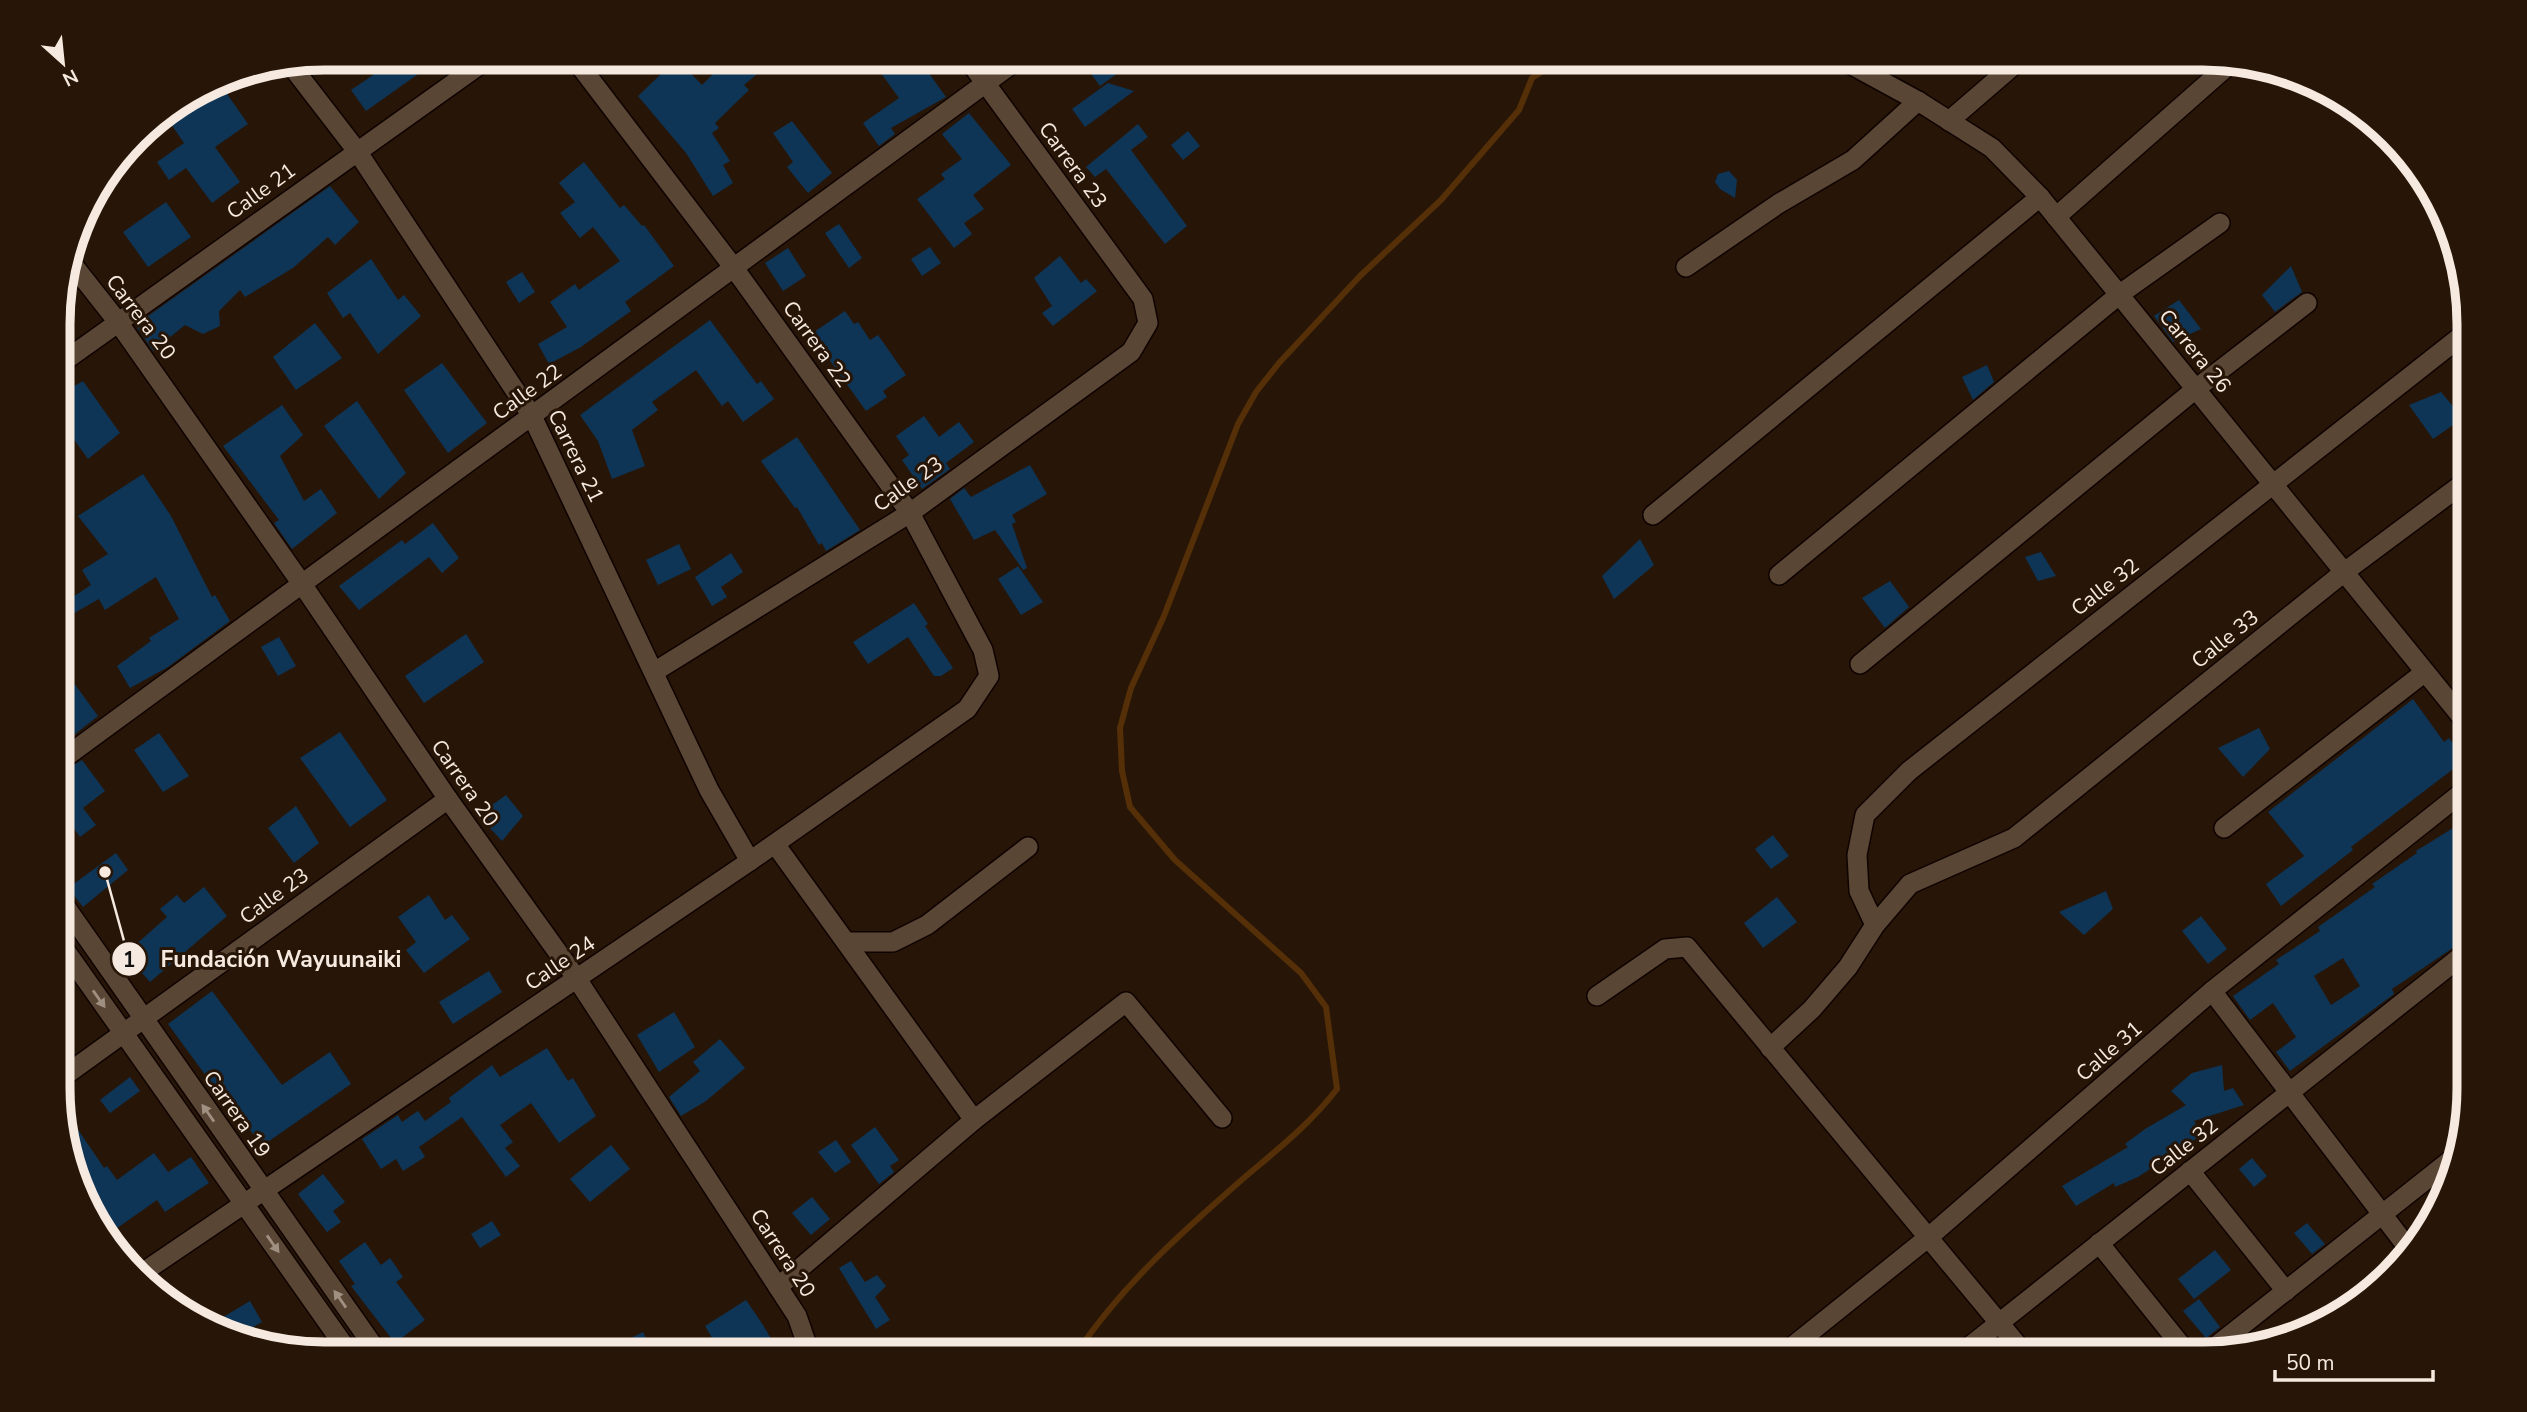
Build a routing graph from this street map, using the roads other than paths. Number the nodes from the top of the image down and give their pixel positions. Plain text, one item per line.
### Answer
1 (472, 70) edge
2 (583, 70) edge
3 (976, 70) edge
4 (1004, 70) edge
5 (1861, 70) edge
6 (2008, 70) edge
7 (2222, 71) edge
8 (296, 72) edge
9 (986, 84) junction
10 (1918, 101) junction
11 (1949, 121) junction
12 (357, 151) junction
13 (2040, 197) junction
14 (2056, 217) junction
15 (2220, 223) dead end
16 (1686, 267) dead end
17 (734, 268) junction
18 (76, 269) edge
19 (2120, 294) junction
20 (1143, 299) joint
21 (2307, 303) dead end
22 (118, 322) junction
23 (2457, 339) edge
24 (70, 357) edge
25 (2197, 388) junction
26 (533, 416) junction
27 (2273, 484) junction
28 (2457, 489) edge
29 (910, 513) junction
30 (1653, 515) dead end
31 (2343, 573) junction
32 (1779, 575) dead end
33 (302, 584) junction
34 (1860, 664) dead end
35 (654, 672) junction
36 (2425, 672) junction
37 (989, 676) joint
38 (2457, 711) edge
39 (70, 754) edge
40 (2457, 797) edge
41 (447, 799) junction
42 (2224, 828) dead end
43 (775, 844) junction
44 (1028, 847) dead end
45 (750, 861) junction
46 (70, 913) edge
47 (1875, 925) junction
48 (848, 942) junction
49 (70, 957) edge
50 (2457, 959) edge
51 (577, 979) junction
52 (2212, 991) junction
53 (1597, 996) dead end
54 (143, 1019) junction
55 (123, 1034) junction
56 (1770, 1048) junction
57 (70, 1072) edge
58 (2288, 1093) junction
59 (1222, 1118) dead end
60 (974, 1120) junction
61 (2444, 1165) edge
62 (2190, 1171) junction
63 (264, 1193) junction
64 (246, 1205) junction
65 (2382, 1215) junction
66 (1930, 1236) junction
67 (2404, 1242) edge
68 (2099, 1244) junction
69 (147, 1269) edge
70 (778, 1287) junction
71 (2286, 1291) junction
72 (2000, 1322) junction
73 (2223, 1341) edge
74 (341, 1342) edge
75 (370, 1342) edge
76 (803, 1342) edge
77 (1798, 1342) edge
78 (1975, 1342) edge
79 (2016, 1342) edge
80 (2178, 1342) edge

1 - 12 street, Calle 21
2 - 17 street, Carrera 22
3 - 9 street, Carrera 23
4 - 9 street, Calle 22
5 - 10 street, Carrera 26
6 - 11 street
7 - 14 street
8 - 12 street, Carrera 21
9 - 17 street, Calle 22
9 - 20 street, Carrera 23
10 - 11 street, Carrera 26
10 - 16 street
11 - 13 street, Carrera 26
12 - 22 street, Calle 21
12 - 26 street, Carrera 21
13 - 14 street, Carrera 26
13 - 30 street
14 - 19 street, Carrera 26
15 - 19 street
17 - 26 street, Calle 22
17 - 29 street, Carrera 22
18 - 22 street, Carrera 20
19 - 25 street, Carrera 26
19 - 32 street
20 - 29 street, Calle 23
21 - 25 street
22 - 24 street, Calle 21
22 - 33 street, Carrera 20
23 - 27 street, Calle 32
25 - 27 street, Carrera 26
25 - 34 street
26 - 33 street, Calle 22
26 - 35 street, Carrera 21
27 - 31 street, Carrera 26
27 - 47 street, Calle 32
28 - 31 street, Calle 33
29 - 35 street, Calle 23
29 - 37 street, Carrera 22
31 - 36 street, Carrera 26
31 - 47 street, Calle 33
33 - 39 street, Calle 22
33 - 41 street, Carrera 20
35 - 45 street, Carrera 21
36 - 38 street, Carrera 26
36 - 42 street
37 - 43 street, Calle 24
40 - 52 street, Calle 31
41 - 51 street, Carrera 20
41 - 54 street, Calle 23
43 - 45 street, Calle 24
43 - 48 street
44 - 48 street
45 - 51 street, Calle 24
46 - 54 street, Carrera 19
47 - 56 street, Calle 33
48 - 60 street
49 -> 55 street
50 - 58 street, Calle 32
51 - 63 street, Calle 24
51 - 70 street, Carrera 20
52 - 58 street
52 - 66 street, Calle 31
53 - 56 street
54 - 55 street, Calle 23
63 -> 54 street, Carrera 19
55 - 57 street, Calle 23
55 - 64 street
56 - 66 street
58 - 62 street, Calle 32
58 - 65 street
59 - 60 street
60 - 70 street
61 - 65 street
62 - 68 street, Calle 32
62 - 71 street
63 - 64 street, Calle 24
75 -> 63 street, Carrera 19
64 - 69 street, Calle 24
64 -> 74 street
65 - 67 street
65 - 71 street
66 - 72 street
66 - 77 street, Calle 31
68 - 72 street, Calle 32
68 - 80 street
70 - 76 street, Carrera 20
71 - 73 street
72 - 78 street, Calle 32
72 - 79 street

